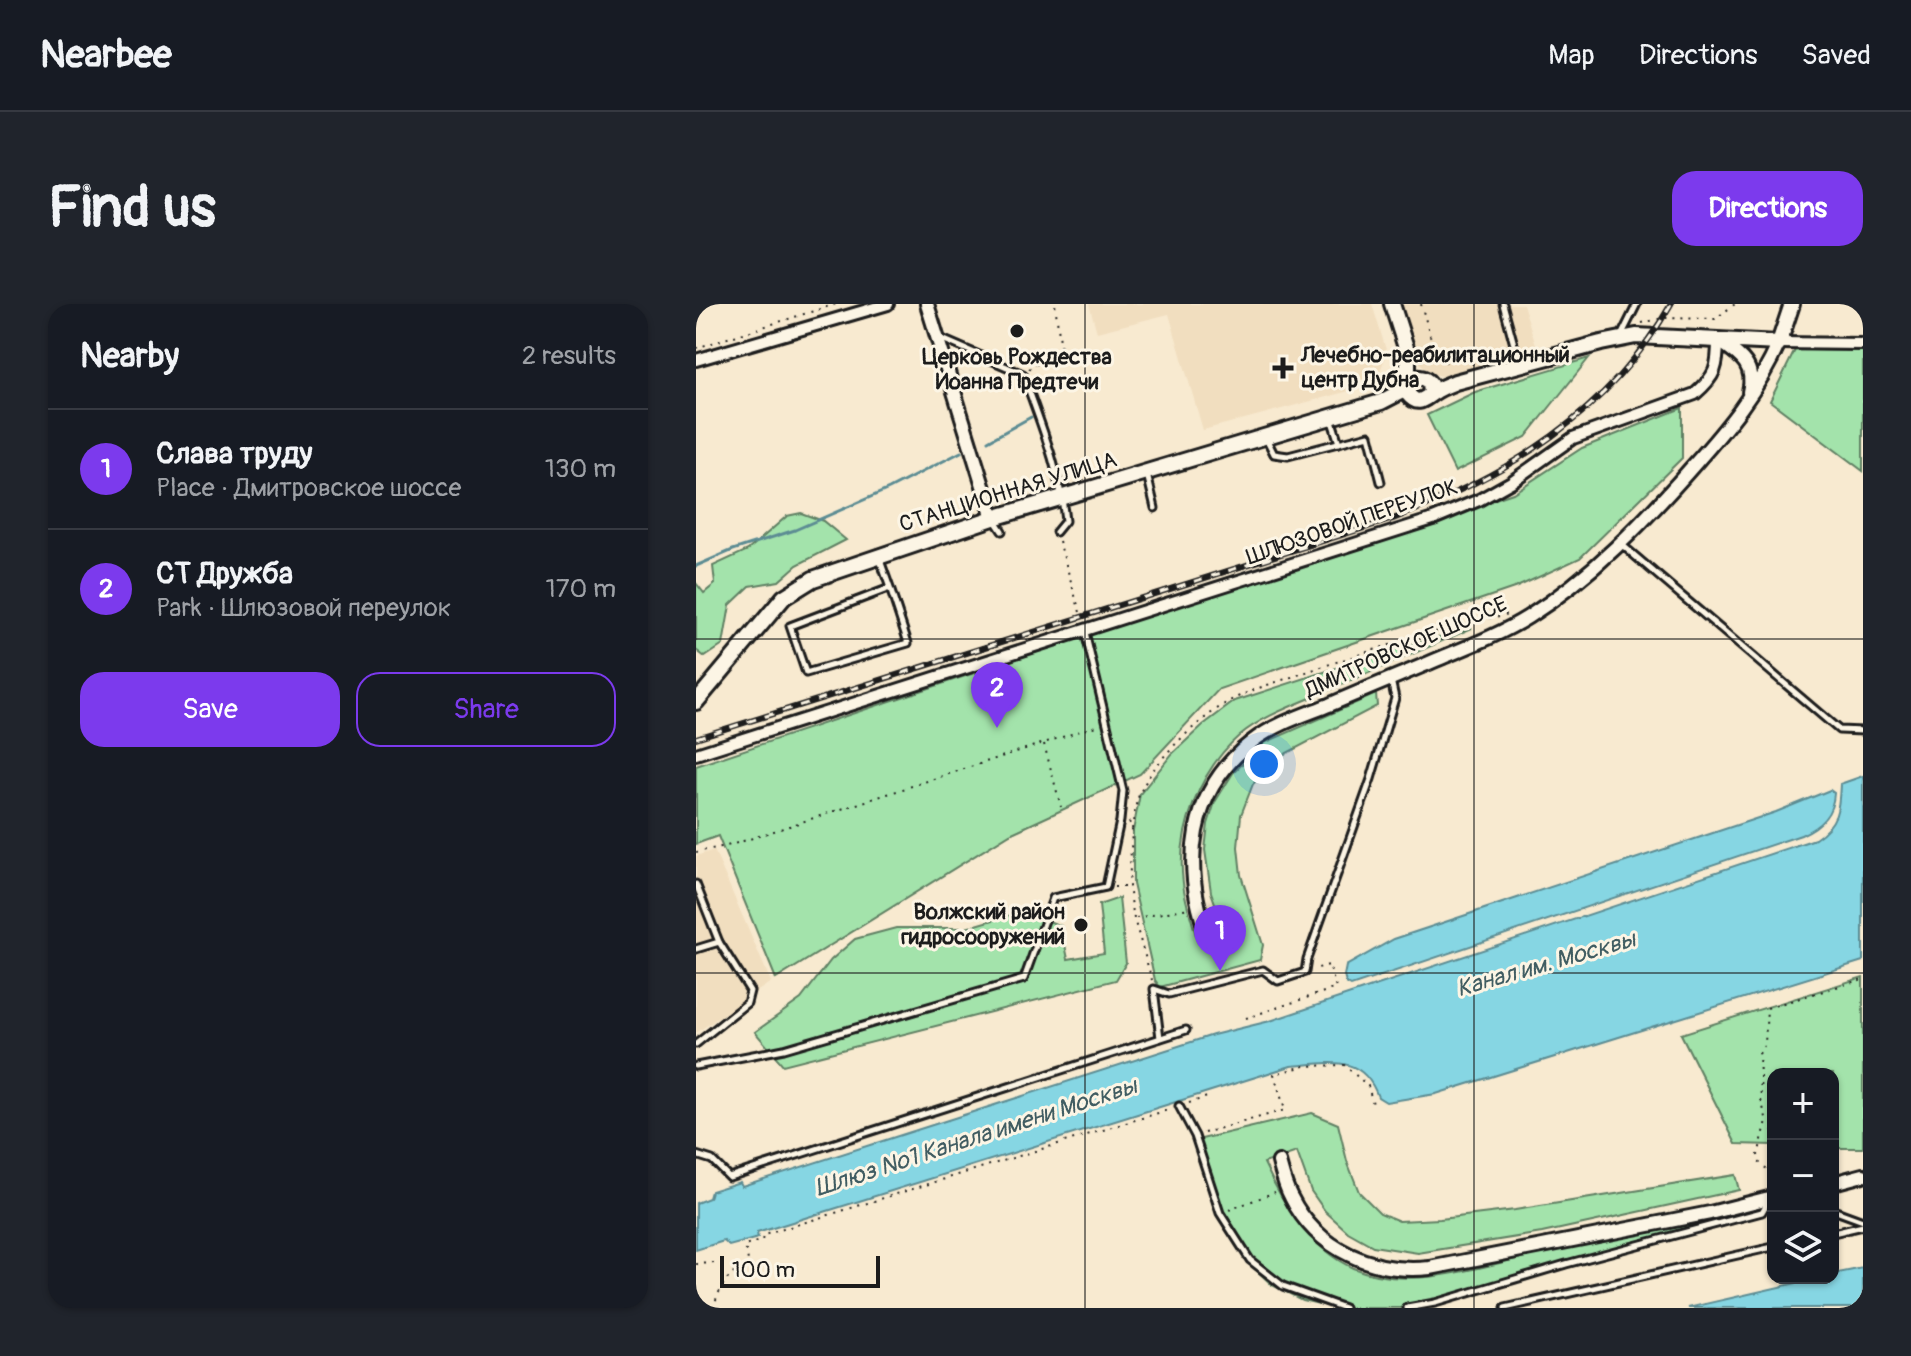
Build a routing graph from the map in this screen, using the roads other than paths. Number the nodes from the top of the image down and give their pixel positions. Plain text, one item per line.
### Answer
1 (888, 304) edge
2 (927, 304) edge
3 (1392, 304) edge
4 (1503, 304) edge
5 (1637, 304) edge
6 (1792, 304) edge
7 (1622, 333) junction
8 (937, 337) junction
9 (1718, 340) junction
10 (1779, 343) junction
11 (1863, 344) edge
12 (696, 360) edge
13 (1520, 364) junction
14 (1419, 387) junction
15 (1746, 403) junction
16 (1331, 418) junction
17 (1265, 437) junction
18 (1339, 443) junction
19 (1146, 473) junction
20 (1381, 482) dead end
21 (1063, 497) junction
22 (1155, 508) dead end
23 (993, 518) junction
24 (1002, 531) dead end
25 (1056, 532) road end
26 (1620, 543) junction
27 (879, 556) junction
28 (890, 588) junction
29 (1085, 631) junction
30 (1391, 679) junction
31 (697, 700) edge
32 (1863, 731) edge
33 (696, 754) edge
34 (696, 884) edge
35 (1208, 937) dead end
36 (719, 942) junction
37 (696, 949) edge
38 (1186, 1030) dead end
39 (1160, 1038) junction
40 (696, 1044) edge
41 (696, 1066) edge
42 (1179, 1106) road end
43 (696, 1155) edge
44 (1279, 1162) dead end
45 (1863, 1175) edge
46 (1839, 1181) edge
47 (1767, 1198) edge
48 (1767, 1204) edge
49 (1837, 1212) edge
50 (1863, 1224) edge
51 (1839, 1231) edge
52 (1767, 1248) edge
53 (1344, 1308) edge
54 (1407, 1308) edge
55 (1505, 1308) edge

1 - 12 street
2 - 8 street
3 - 14 main road
4 - 13 lane
5 - 7 lane
6 - 10 main road, ДМИТРОВСКОЕ ШОССЕ
7 - 9 main road, СТАНЦИОННАЯ УЛИЦА
7 - 13 main road, СТАНЦИОННАЯ УЛИЦА
8 - 21 lane
8 - 23 street
9 - 10 main road, СТАНЦИОННАЯ УЛИЦА
9 - 15 street
9 - 29 street, ШЛЮЗОВОЙ ПЕРЕУЛОК
10 - 11 street
10 - 15 street, ДМИТРОВСКОЕ ШОССЕ
13 - 14 main road, СТАНЦИОННАЯ УЛИЦА
14 - 16 main road, СТАНЦИОННАЯ УЛИЦА
15 - 26 street, ДМИТРОВСКОЕ ШОССЕ
16 - 17 main road, СТАНЦИОННАЯ УЛИЦА
16 - 18 lane
17 - 18 lane
17 - 19 main road, СТАНЦИОННАЯ УЛИЦА
18 - 20 lane
19 - 21 main road, СТАНЦИОННАЯ УЛИЦА
19 - 22 lane
21 - 23 main road, СТАНЦИОННАЯ УЛИЦА
21 - 25 lane
23 - 24 lane
23 - 27 main road, СТАНЦИОННАЯ УЛИЦА
26 - 30 street, ДМИТРОВСКОЕ ШОССЕ
26 - 32 lane
27 - 28 lane
27 - 31 main road, СТАНЦИОННАЯ УЛИЦА
28 - 28 lane
29 - 33 street, ШЛЮЗОВОЙ ПЕРЕУЛОК
29 - 41 lane
30 - 35 street, ДМИТРОВСКОЕ ШОССЕ
30 - 39 lane
34 - 36 lane
36 - 37 lane
36 - 40 lane
38 - 39 lane
39 - 43 lane
42 - 53 lane
44 - 47 street
45 - 46 street
48 - 54 lane
49 - 50 lane
50 - 51 lane
52 - 55 lane

